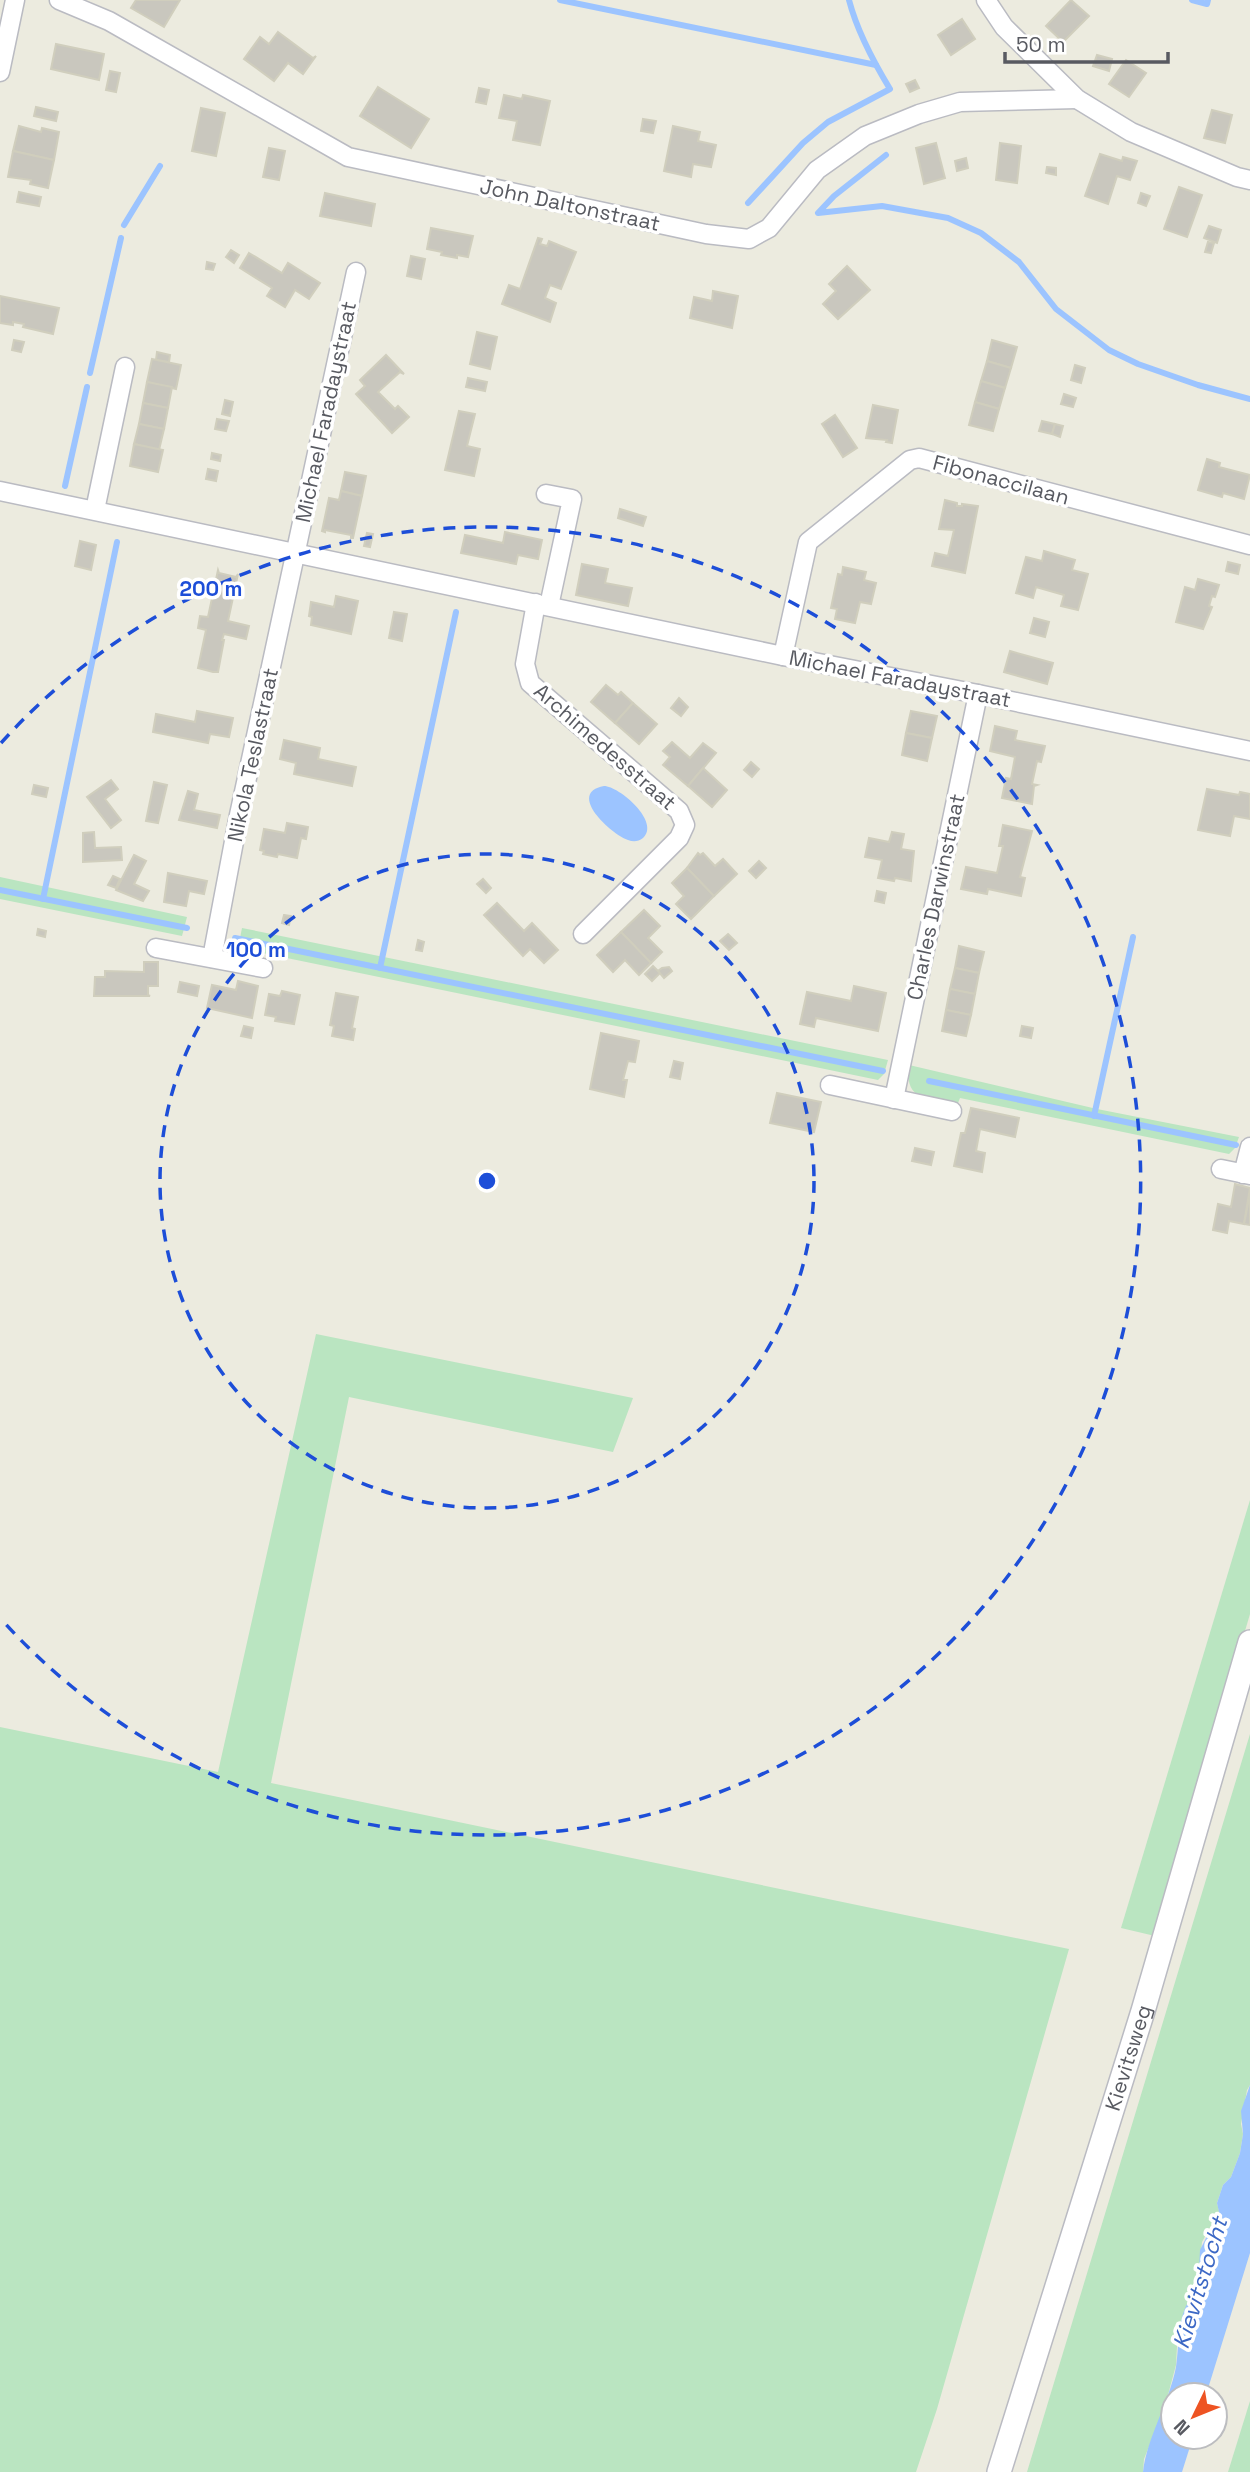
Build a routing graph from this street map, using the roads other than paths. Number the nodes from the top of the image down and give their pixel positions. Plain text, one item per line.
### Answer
1 (15, 0) edge
2 (59, 0) edge
3 (986, 0) edge
4 (0, 72) edge
5 (1077, 99) junction
6 (1250, 180) edge
7 (356, 272) dead end
8 (125, 367) dead end
9 (0, 491) edge
10 (546, 494) dead end
11 (94, 510) junction
12 (1250, 545) edge
13 (296, 552) junction
14 (543, 605) junction
15 (783, 656) junction
16 (978, 694) junction
17 (1250, 751) edge
18 (583, 934) dead end
19 (156, 948) dead end
20 (212, 958) junction
21 (263, 968) dead end
22 (830, 1085) dead end
23 (894, 1099) junction
24 (953, 1111) dead end
25 (1250, 1147) edge
26 (1221, 1169) dead end
27 (1246, 1174) edge
28 (1250, 1642) edge
29 (999, 2472) edge

1 - 4 street
2 - 5 street, John Daltonstraat
3 - 5 street
5 - 6 street
7 - 13 street, Michael Faradaystraat
8 - 11 street
9 - 11 street, Michael Faradaystraat
10 - 14 street
11 - 13 street, Michael Faradaystraat
12 - 15 street, Fibonaccilaan
13 - 14 street, Michael Faradaystraat
13 - 20 street, Nikola Teslastraat
14 - 15 street, Michael Faradaystraat
14 - 18 street, Archimedesstraat
15 - 16 street, Michael Faradaystraat
16 - 17 street, Michael Faradaystraat
16 - 23 street, Charles Darwinstraat
19 - 20 street
20 - 21 street
22 - 23 street
23 - 24 street
25 - 27 street
26 - 27 street
28 - 29 street, Kievitsweg

